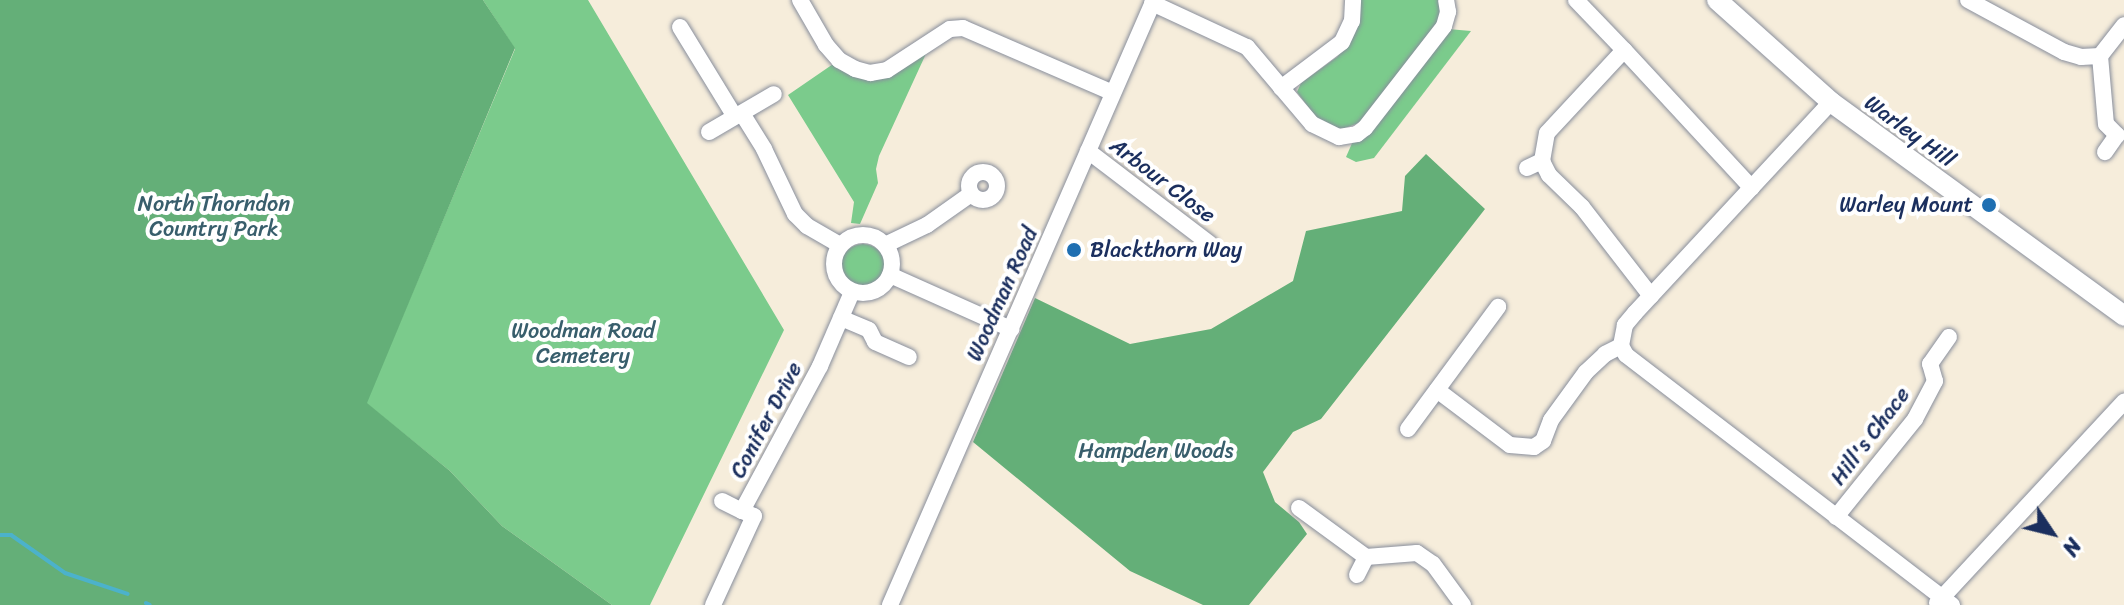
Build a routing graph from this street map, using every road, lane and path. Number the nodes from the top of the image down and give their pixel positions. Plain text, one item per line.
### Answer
1 (800, 0) edge
2 (1353, 0) edge
3 (1446, 0) edge
4 (1576, 0) edge
5 (1717, 0) edge
6 (1968, 0) edge
7 (1153, 2) edge
8 (2124, 25) edge
9 (680, 27) dead end
10 (1624, 50) junction
11 (2100, 56) junction
12 (1281, 88) junction
13 (1113, 93) junction
14 (774, 94) dead end
15 (1831, 102) junction
16 (739, 115) junction
17 (709, 132) dead end
18 (1088, 151) junction
19 (2105, 152) dead end
20 (1752, 188) junction
21 (971, 194) dead end
22 (1210, 244) dead end
23 (840, 245) junction
24 (885, 245) junction
25 (890, 275) junction
26 (852, 292) junction
27 (1651, 296) junction
28 (1498, 307) dead end
29 (2124, 316) edge
30 (841, 318) junction
31 (1011, 329) junction
32 (1949, 337) dead end
33 (1621, 346) junction
34 (909, 357) dead end
35 (1437, 390) junction
36 (2124, 402) edge
37 (1408, 429) dead end
38 (722, 501) dead end
39 (1299, 508) dead end
40 (753, 516) junction
41 (1836, 517) junction
42 (1366, 557) junction
43 (1357, 575) dead end
44 (1943, 603) edge
45 (713, 605) edge
46 (890, 605) edge
47 (1463, 605) edge

1 - 13 street
2 - 12 street
3 - 12 street
4 - 10 street
5 - 15 main road, Warley Hill
6 - 11 street
7 - 12 street
7 - 13 street, Woodman Road
8 - 11 street
9 - 16 street
10 - 20 street
10 - 27 street
11 - 19 street
13 - 18 street, Woodman Road
14 - 16 street
15 - 20 street
15 - 29 main road, Warley Hill
16 - 17 street
16 - 23 street
18 - 22 street, Arbour Close
18 - 31 street, Woodman Road
20 - 27 street
21 - 24 street
23 - 24 street
23 - 26 street
24 - 25 street
25 - 26 street
25 - 31 street
26 - 30 street, Conifer Drive
27 - 33 street
28 - 35 street
30 - 34 street
30 - 40 street, Conifer Drive
31 - 46 street, Woodman Road
32 - 41 street, Hill's Chace
33 - 35 street
33 - 41 street
35 - 37 street
36 - 44 street
38 - 40 street
39 - 42 street
40 - 45 street, Conifer Drive
41 - 44 street
42 - 43 street
42 - 47 street

